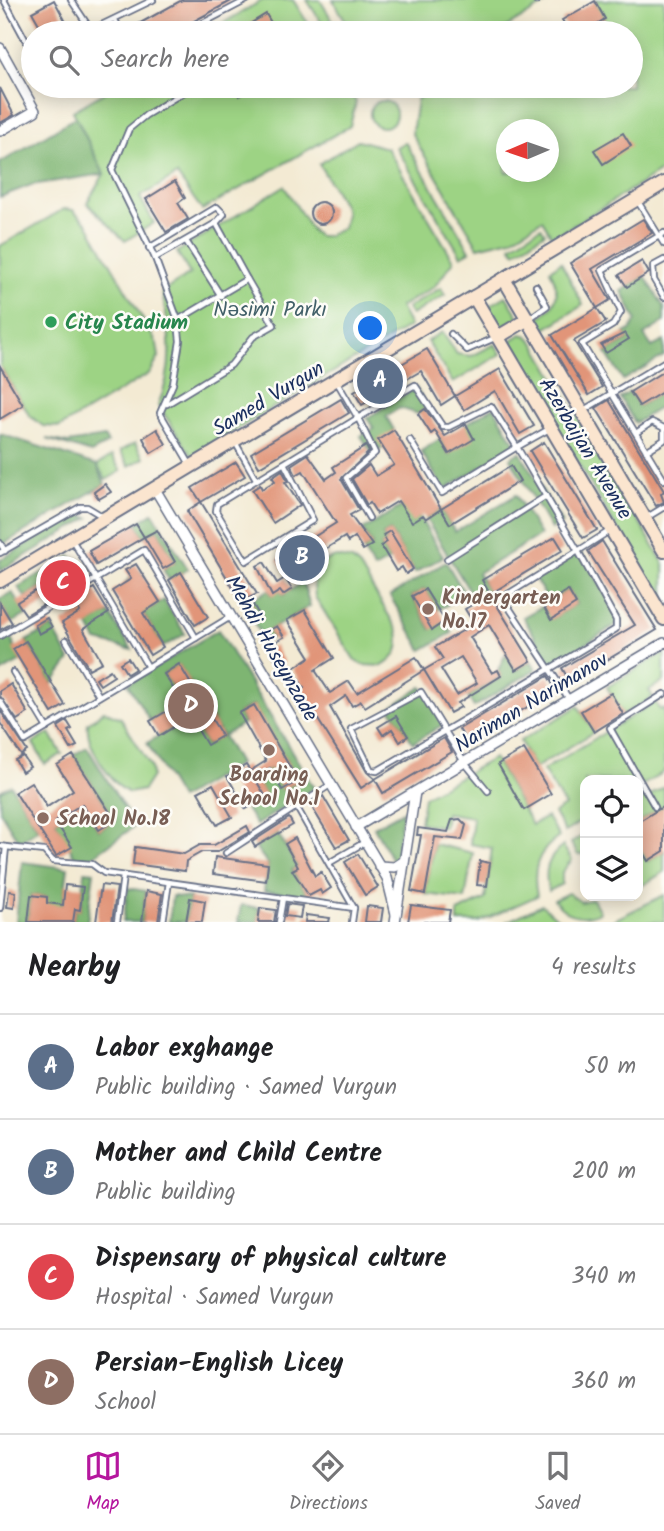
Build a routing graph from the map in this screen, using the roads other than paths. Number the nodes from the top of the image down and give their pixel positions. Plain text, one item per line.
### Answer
1 (4, 0) edge
2 (71, 0) edge
3 (153, 0) edge
4 (247, 0) edge
5 (115, 20) edge
6 (85, 21) edge
7 (207, 21) edge
8 (21, 32) edge
9 (0, 48) edge
10 (21, 85) edge
11 (29, 98) edge
12 (174, 98) edge
13 (0, 131) edge
14 (664, 183) edge
15 (637, 199) junction
16 (216, 223) junction
17 (662, 234) edge
18 (186, 241) junction
19 (664, 244) edge
20 (149, 248) junction
21 (155, 258) junction
22 (664, 260) edge
23 (247, 279) junction
24 (504, 279) junction
25 (536, 286) dead end
26 (221, 296) junction
27 (474, 297) junction
28 (664, 297) edge
29 (528, 319) junction
30 (178, 320) junction
31 (452, 334) dead end
32 (498, 337) junction
33 (664, 362) edge
34 (336, 380) junction
35 (612, 393) junction
36 (165, 405) junction
37 (582, 411) junction
38 (358, 418) junction
39 (551, 427) junction
40 (664, 428) edge
41 (636, 433) junction
42 (410, 440) dead end
43 (234, 441) junction
44 (517, 447) junction
45 (646, 451) junction
46 (285, 463) junction
47 (191, 467) junction
48 (256, 479) junction
49 (664, 480) edge
50 (155, 489) junction
51 (545, 496) junction
52 (664, 507) edge
53 (106, 518) junction
54 (369, 518) dead end
55 (645, 518) junction
56 (611, 530) junction
57 (72, 538) junction
58 (0, 543) edge
59 (578, 551) junction
60 (664, 551) edge
61 (2, 552) edge
62 (447, 559) dead end
63 (96, 579) junction
64 (0, 582) edge
65 (233, 615) junction
66 (664, 619) edge
67 (0, 636) edge
68 (196, 638) junction
69 (65, 640) dead end
70 (664, 643) edge
71 (148, 667) junction
72 (550, 669) junction
73 (13, 672) dead end
74 (664, 694) edge
75 (99, 696) junction
76 (569, 700) junction
77 (0, 701) edge
78 (47, 728) junction
79 (445, 730) junction
80 (464, 762) junction
81 (331, 784) junction
82 (488, 791) dead end
83 (415, 792) junction
84 (296, 806) junction
85 (655, 807) dead end
86 (356, 827) junction
87 (365, 842) junction
88 (3, 847) edge
89 (226, 853) dead end
90 (404, 861) junction
91 (330, 863) junction
92 (379, 866) junction
93 (123, 876) junction
94 (169, 882) junction
95 (282, 898) junction
96 (0, 908) edge
97 (354, 908) junction
98 (395, 918) edge
99 (117, 922) edge
100 (163, 922) edge
101 (279, 922) edge
102 (352, 922) edge

1 - 8 lane
2 - 6 lane
3 - 5 lane
4 - 7 lane
9 - 10 street
11 - 13 street
12 - 20 lane
14 - 15 main road, Samed Vurgun
15 - 17 lane
15 - 24 main road, Samed Vurgun
16 - 18 lane
16 - 20 lane
16 - 23 lane
17 - 19 lane
17 - 35 lane
18 - 21 lane
18 - 26 lane
20 - 21 lane
21 - 30 lane
22 - 28 lane
23 - 26 lane
23 - 36 lane
24 - 27 main road, Samed Vurgun
24 - 29 main road, Azerbaijan Avenue
25 - 29 lane
26 - 30 lane
27 - 32 main road, Azerbaijan Avenue
27 - 34 main road, Samed Vurgun
29 - 32 main road
29 - 37 main road, Azerbaijan Avenue
30 - 36 lane
31 - 32 lane
32 - 39 main road, Azerbaijan Avenue
33 - 35 lane
34 - 38 lane
34 - 43 main road, Samed Vurgun
35 - 37 lane
35 - 41 lane
36 - 47 lane
37 - 55 main road, Azerbaijan Avenue
38 - 44 lane
38 - 46 lane
38 - 54 lane
39 - 44 lane
39 - 56 main road, Azerbaijan Avenue
40 - 41 lane
40 - 45 lane
41 - 45 lane
42 - 44 lane
43 - 47 main road, Samed Vurgun
43 - 48 lane
44 - 51 lane
45 - 49 lane
46 - 48 lane
46 - 48 lane
47 - 50 main road, Samed Vurgun
50 - 53 main road, Samed Vurgun
50 - 65 street, Mehdi Huseynzade
51 - 59 lane
51 - 62 lane
52 - 55 lane
53 - 57 main road, Samed Vurgun
53 - 61 lane
55 - 60 main road, Azerbaijan Avenue
56 - 59 lane
56 - 66 main road, Azerbaijan Avenue
57 - 63 lane
57 - 64 main road, Samed Vurgun
58 - 61 lane
59 - 72 lane
59 - 72 lane
63 - 67 lane
63 - 68 lane
63 - 71 lane
65 - 68 lane
65 - 81 street, Mehdi Huseynzade
68 - 71 lane
69 - 75 lane
70 - 76 street, Nariman Narimanov
71 - 75 lane
72 - 76 lane
72 - 79 lane
73 - 78 lane
74 - 85 lane
75 - 78 lane
76 - 80 street, Nariman Narimanov
77 - 78 lane
79 - 79 lane
79 - 80 lane
80 - 82 lane
80 - 83 street, Nariman Narimanov
81 - 84 lane
81 - 86 street, Mehdi Huseynzade
83 - 86 street, Nariman Narimanov
83 - 90 street
84 - 89 lane
84 - 91 lane
86 - 87 street, Mehdi Huseynzade
87 - 91 lane
87 - 92 street, Mehdi Huseynzade
88 - 93 lane
88 - 96 lane
90 - 92 street
90 - 98 street
91 - 97 lane
92 - 98 street, Mehdi Huseynzade
93 - 94 lane
93 - 99 lane
94 - 95 lane
94 - 100 lane
95 - 97 lane
95 - 101 lane
97 - 102 lane

